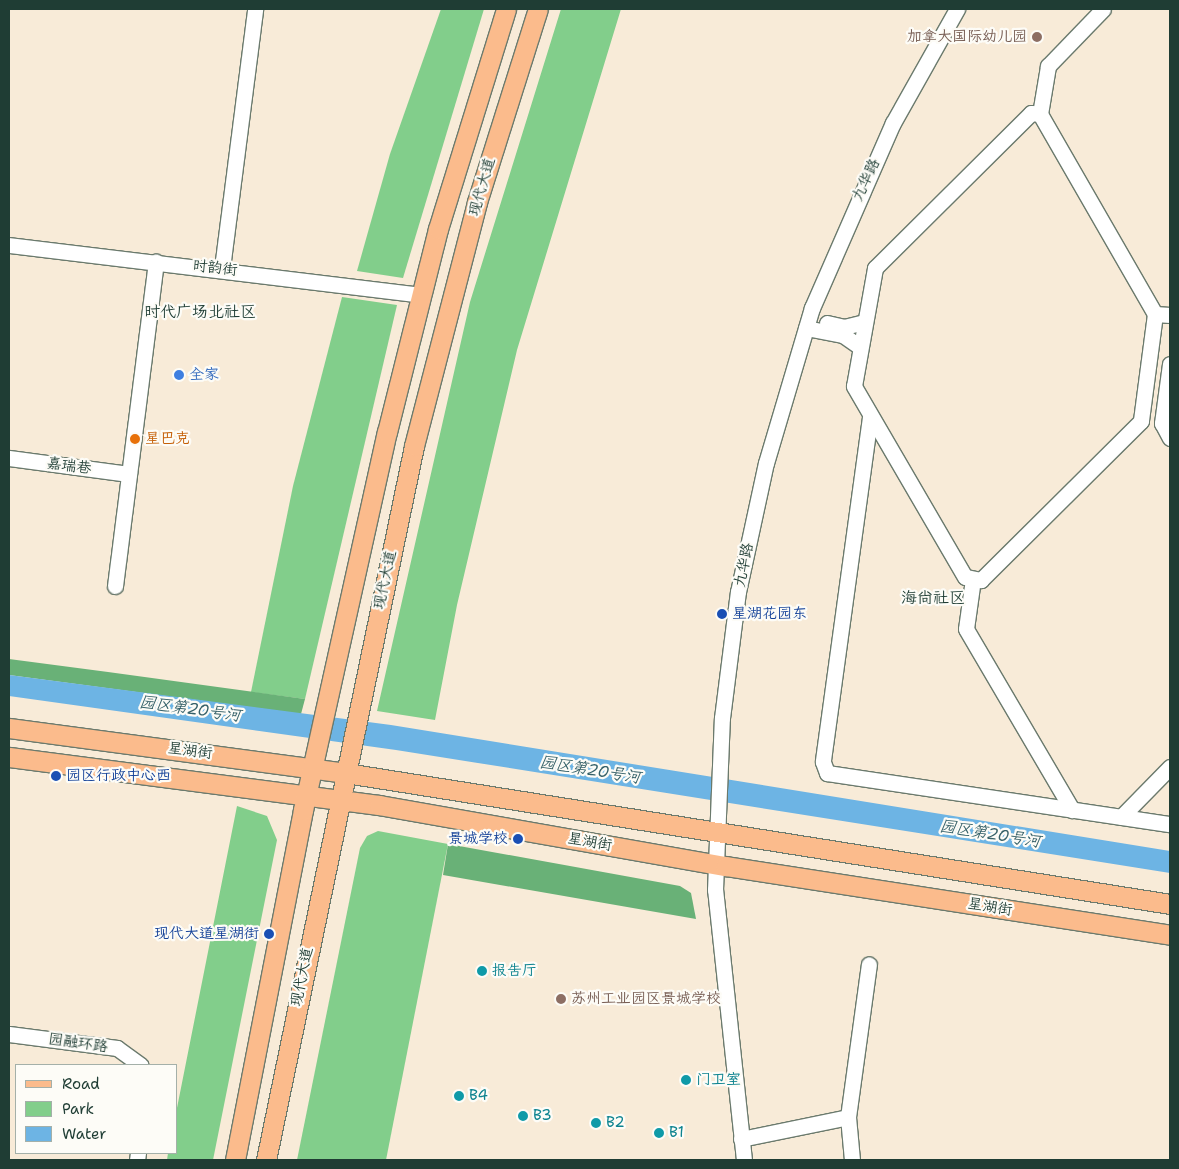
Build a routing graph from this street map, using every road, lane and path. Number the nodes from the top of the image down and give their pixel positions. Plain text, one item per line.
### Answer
1 (255, 9) edge
2 (506, 9) edge
3 (538, 9) edge
4 (957, 9) edge
5 (1103, 9) edge
6 (1040, 114) junction
7 (9, 245) edge
8 (156, 262) junction
9 (222, 268) junction
10 (420, 295) junction
11 (1155, 314) junction
12 (1170, 315) edge
13 (864, 322) junction
14 (807, 324) junction
15 (860, 347) junction
16 (1170, 364) edge
17 (870, 417) junction
18 (1141, 421) junction
19 (1162, 423) junction
20 (1170, 438) edge
21 (9, 458) edge
22 (129, 474) junction
23 (973, 579) junction
24 (115, 586) dead end
25 (9, 728) edge
26 (9, 757) edge
27 (1170, 767) edge
28 (316, 768) junction
29 (346, 773) junction
30 (308, 796) junction
31 (338, 800) junction
32 (1072, 810) junction
33 (1121, 817) junction
34 (1170, 824) edge
35 (717, 833) junction
36 (716, 864) junction
37 (1170, 904) edge
38 (1170, 935) edge
39 (869, 964) dead end
40 (9, 1034) edge
41 (139, 1064) edge
42 (848, 1117) junction
43 (740, 1139) junction
44 (235, 1160) edge
45 (266, 1160) edge
46 (744, 1160) edge
47 (852, 1160) edge

1 - 9 street
2 - 10 main road, 现代大道
3 - 29 main road, 现代大道
4 - 14 street, 九华路
5 - 6 street
6 - 11 street
6 - 13 street
7 - 8 street, 时韵街
8 - 9 street, 时韵街
8 - 22 street
9 - 10 street, 时韵街
10 - 28 main road, 现代大道
11 - 12 street
11 - 18 street
13 - 14 street
13 - 15 street
14 - 15 street
14 - 35 street, 九华路
15 - 17 street
16 - 19 street
17 - 23 street
17 - 32 street
18 - 19 street
18 - 23 street
19 - 20 street
21 - 22 street, 嘉瑞巷
22 - 24 street
23 - 32 street
25 - 28 main road, 星湖街
26 - 30 main road, 星湖街
27 - 33 street
28 - 29 main road, 星湖街
28 - 30 main road, 现代大道
29 - 31 main road, 现代大道
29 - 35 main road, 星湖街
30 - 31 main road, 星湖街
30 - 44 main road, 现代大道
31 - 36 main road, 星湖街
31 - 45 main road, 现代大道
32 - 33 street
33 - 34 street
35 - 36 street, 九华路
35 - 37 main road, 星湖街
36 - 38 main road, 星湖街
36 - 43 street, 九华路
39 - 42 street
40 - 41 street, 园融环路
42 - 43 street
42 - 47 street
43 - 46 street, 九华路

